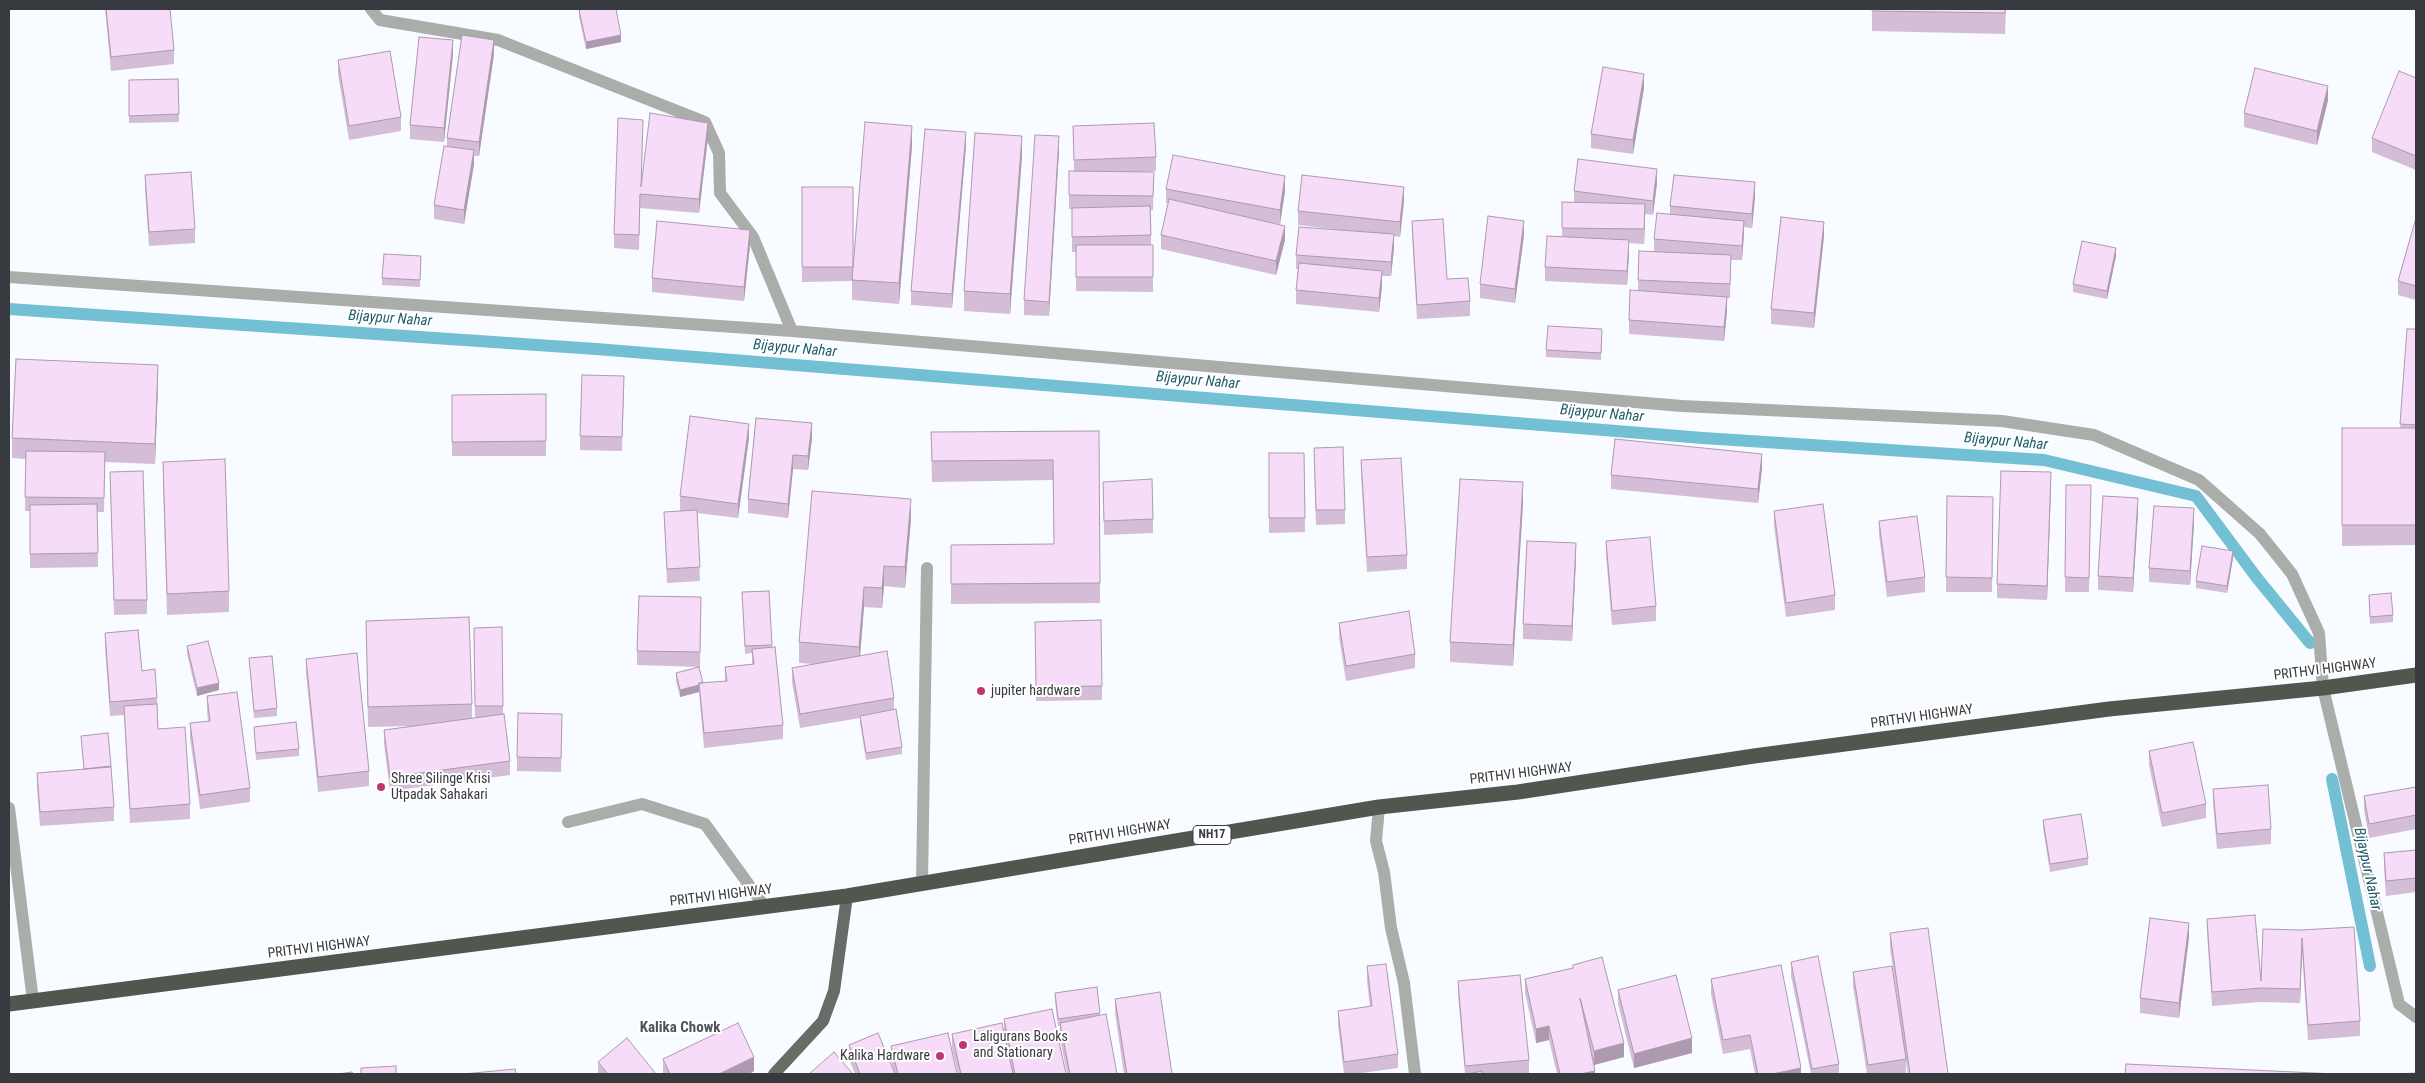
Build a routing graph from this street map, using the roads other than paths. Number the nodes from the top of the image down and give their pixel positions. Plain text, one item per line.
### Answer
1 (371, 9) edge
2 (9, 277) edge
3 (792, 331) junction
4 (927, 568) dead end
5 (2416, 675) edge
6 (2323, 688) junction
7 (1379, 807) junction
8 (9, 808) edge
9 (568, 822) dead end
10 (922, 883) junction
11 (847, 896) junction
12 (765, 906) junction
13 (33, 1001) junction
14 (9, 1004) edge
15 (2416, 1017) edge
16 (774, 1074) edge
17 (1415, 1074) edge

1 - 3 street
2 - 3 street
3 - 6 street
4 - 10 street
5 - 6 highway, PRITHVI HIGHWAY / NH17
6 - 7 highway, PRITHVI HIGHWAY / NH17
6 - 15 street
7 - 10 highway, PRITHVI HIGHWAY / NH17
7 - 17 street
8 - 13 street
9 - 12 street
10 - 11 highway, PRITHVI HIGHWAY / NH17
11 - 12 highway, PRITHVI HIGHWAY / NH17
11 - 16 main road
12 - 13 highway, PRITHVI HIGHWAY / NH17
13 - 14 highway, PRITHVI HIGHWAY / NH17

